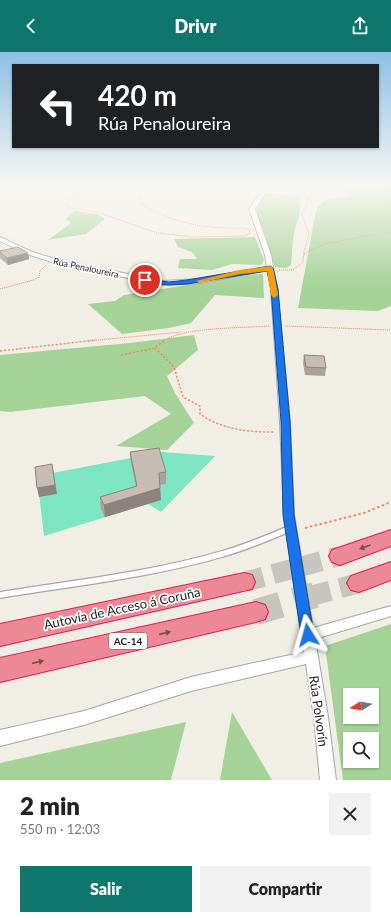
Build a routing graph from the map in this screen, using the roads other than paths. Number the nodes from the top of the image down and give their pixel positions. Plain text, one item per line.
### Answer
1 (255, 219) edge
2 (0, 239) edge
3 (270, 269) junction
4 (291, 528) junction
5 (391, 538) edge
6 (340, 556) tunnel mouth
7 (391, 571) edge
8 (244, 582) tunnel mouth
9 (359, 583) tunnel mouth
10 (0, 595) edge
11 (391, 611) edge
12 (256, 612) tunnel mouth
13 (0, 635) edge
14 (308, 639) junction
15 (311, 657) junction
16 (0, 670) edge
17 (0, 738) edge
18 (328, 780) edge

1 - 3 street, Rúa Polvorín
2 - 3 street, Rúa Penaloureira
3 - 4 street, Rúa Polvorín
4 - 10 lane
4 - 14 street, Rúa Polvorín
5 -> 6 highway
7 - 9 highway
8 - 13 highway, Autovía de Acceso á Coruña
11 - 14 street
16 -> 12 highway, AC-14
14 - 15 street, Rúa Polvorín
15 - 17 street
15 - 18 street, Rúa Polvorín

